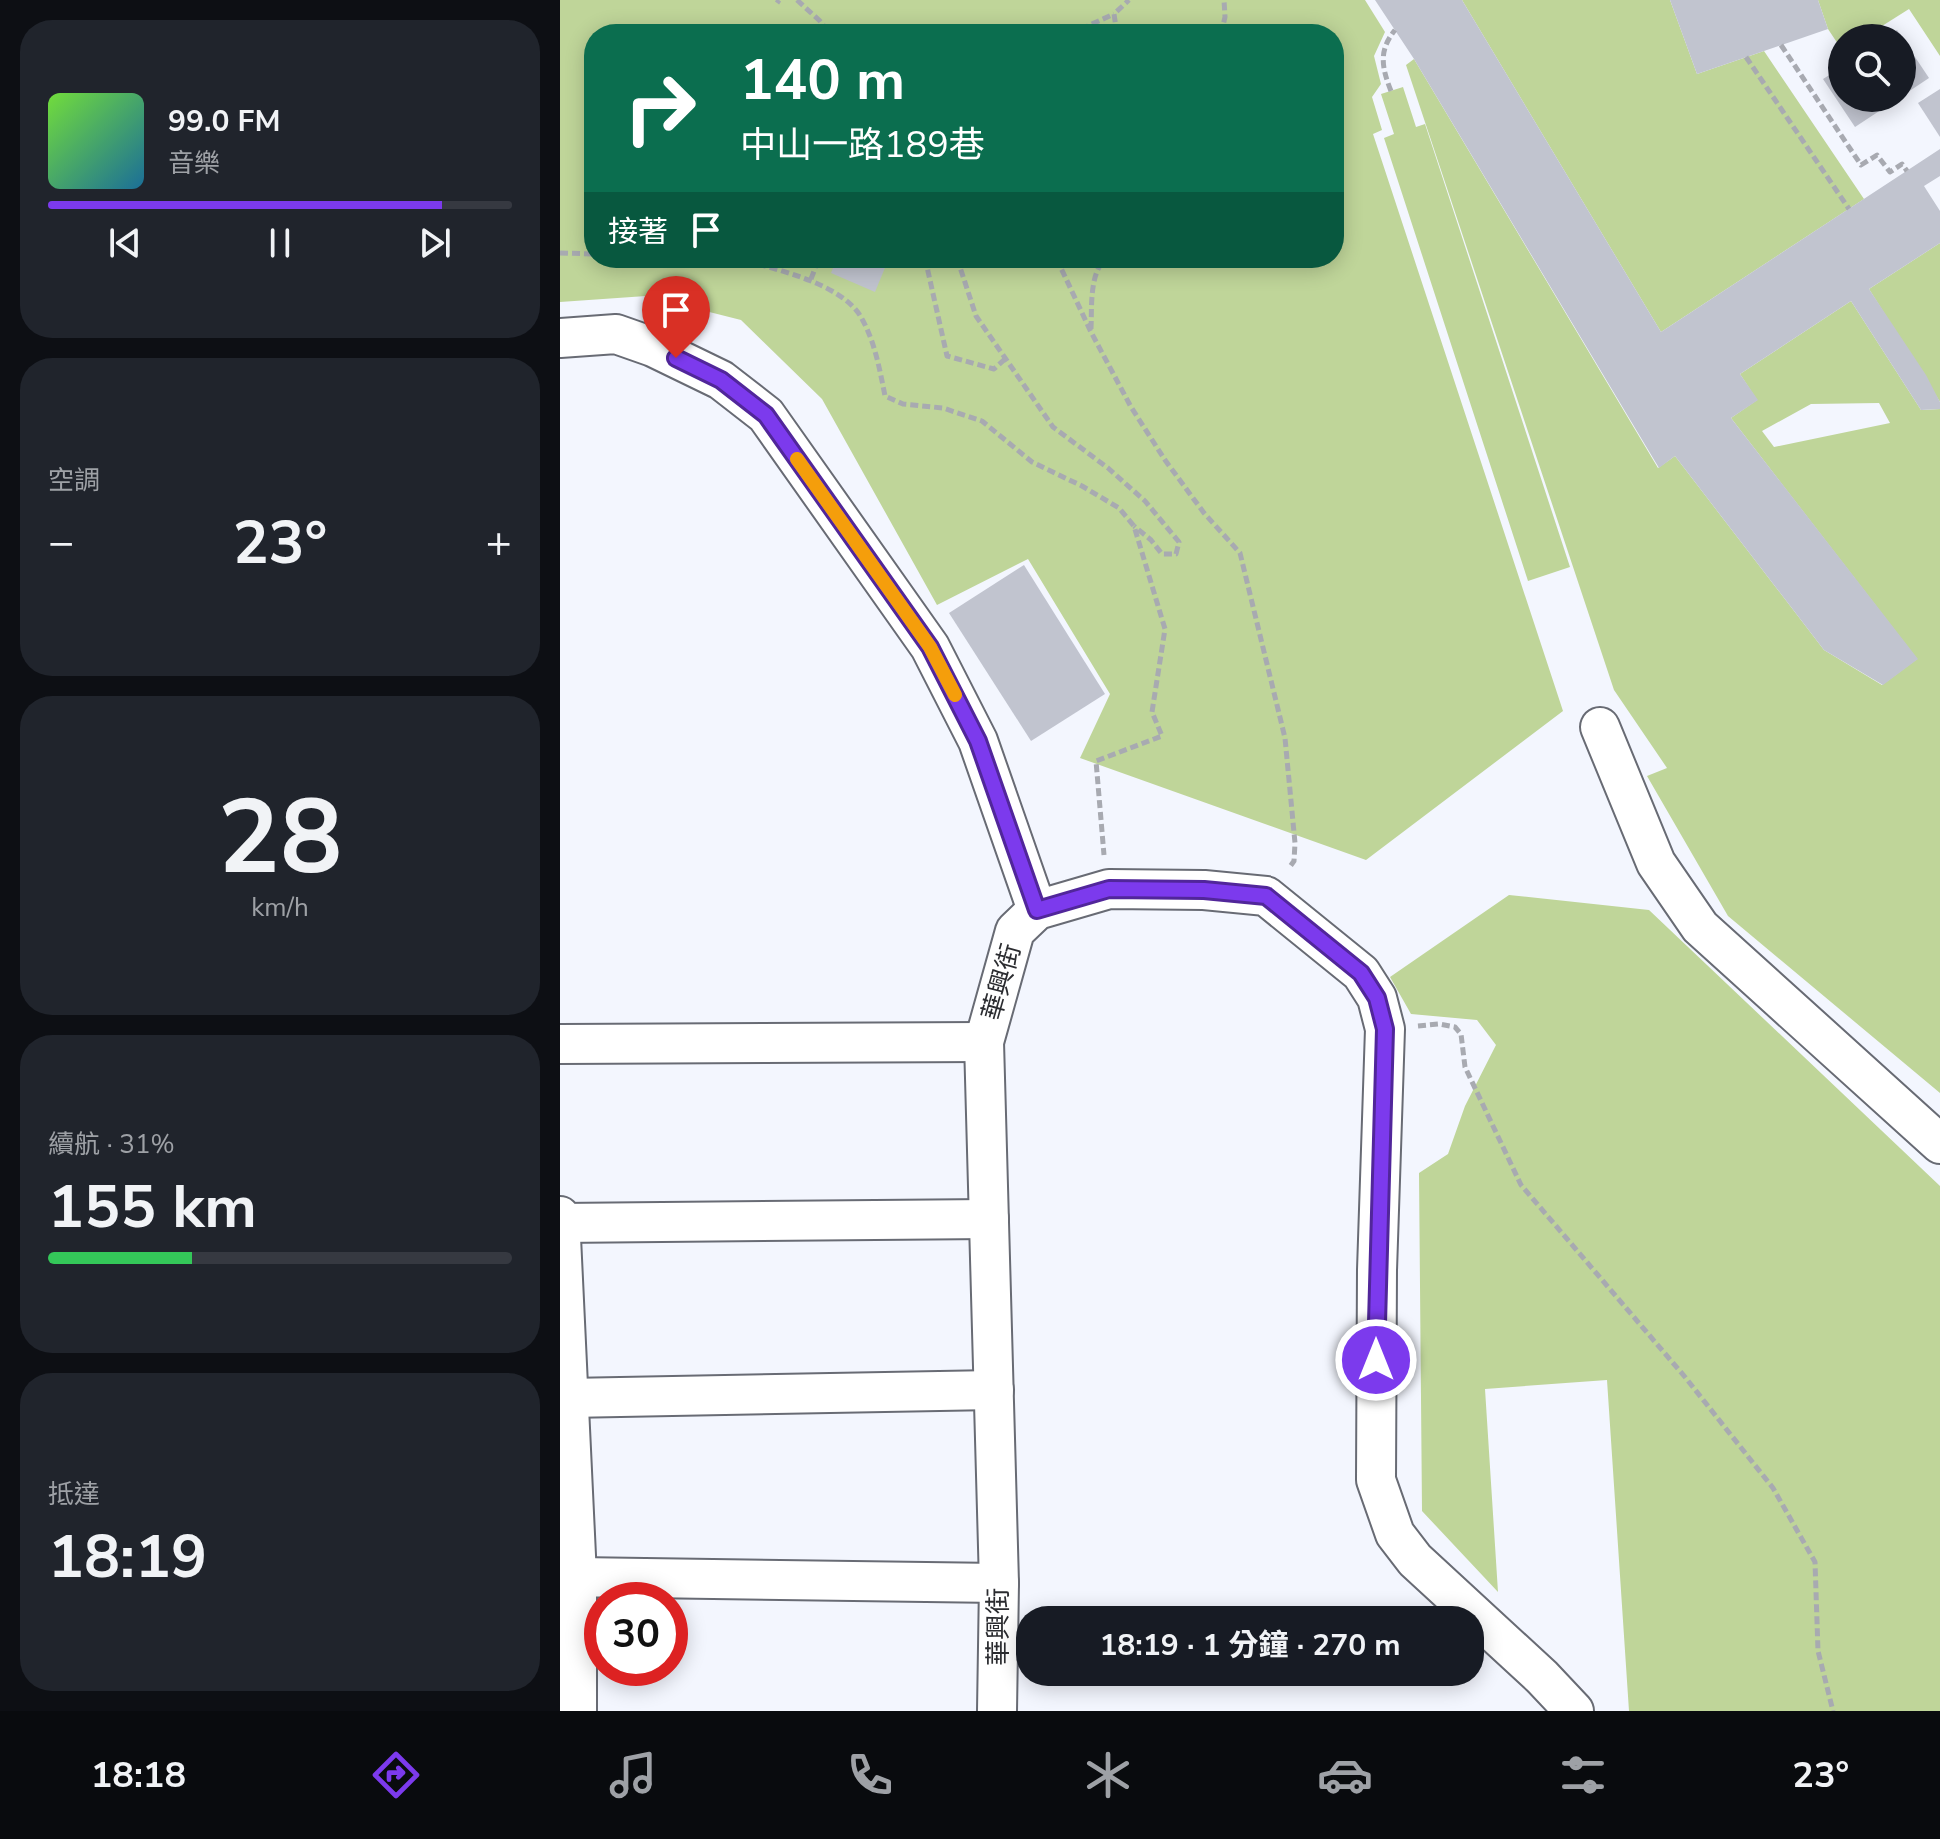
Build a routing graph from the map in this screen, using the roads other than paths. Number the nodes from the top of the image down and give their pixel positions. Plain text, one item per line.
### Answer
1 (560, 338) edge
2 (1600, 727) dead end
3 (1037, 910) junction
4 (984, 1042) junction
5 (560, 1044) edge
6 (1940, 1144) edge
7 (560, 1216) edge
8 (989, 1219) junction
9 (560, 1223) edge
10 (994, 1390) junction
11 (568, 1398) junction
12 (577, 1577) junction
13 (999, 1583) junction
14 (577, 1711) edge
15 (997, 1711) edge
16 (1574, 1711) edge

1 - 3 street
2 - 6 street
3 - 4 street, 華興街
3 - 16 street
4 - 5 street
4 - 8 street, 華興街
7 - 9 street
8 - 9 street
8 - 10 street, 華興街
9 - 11 street
10 - 11 street
10 - 13 street, 華興街
11 - 12 street
12 - 13 street
12 - 14 street
13 - 15 street, 華興街

